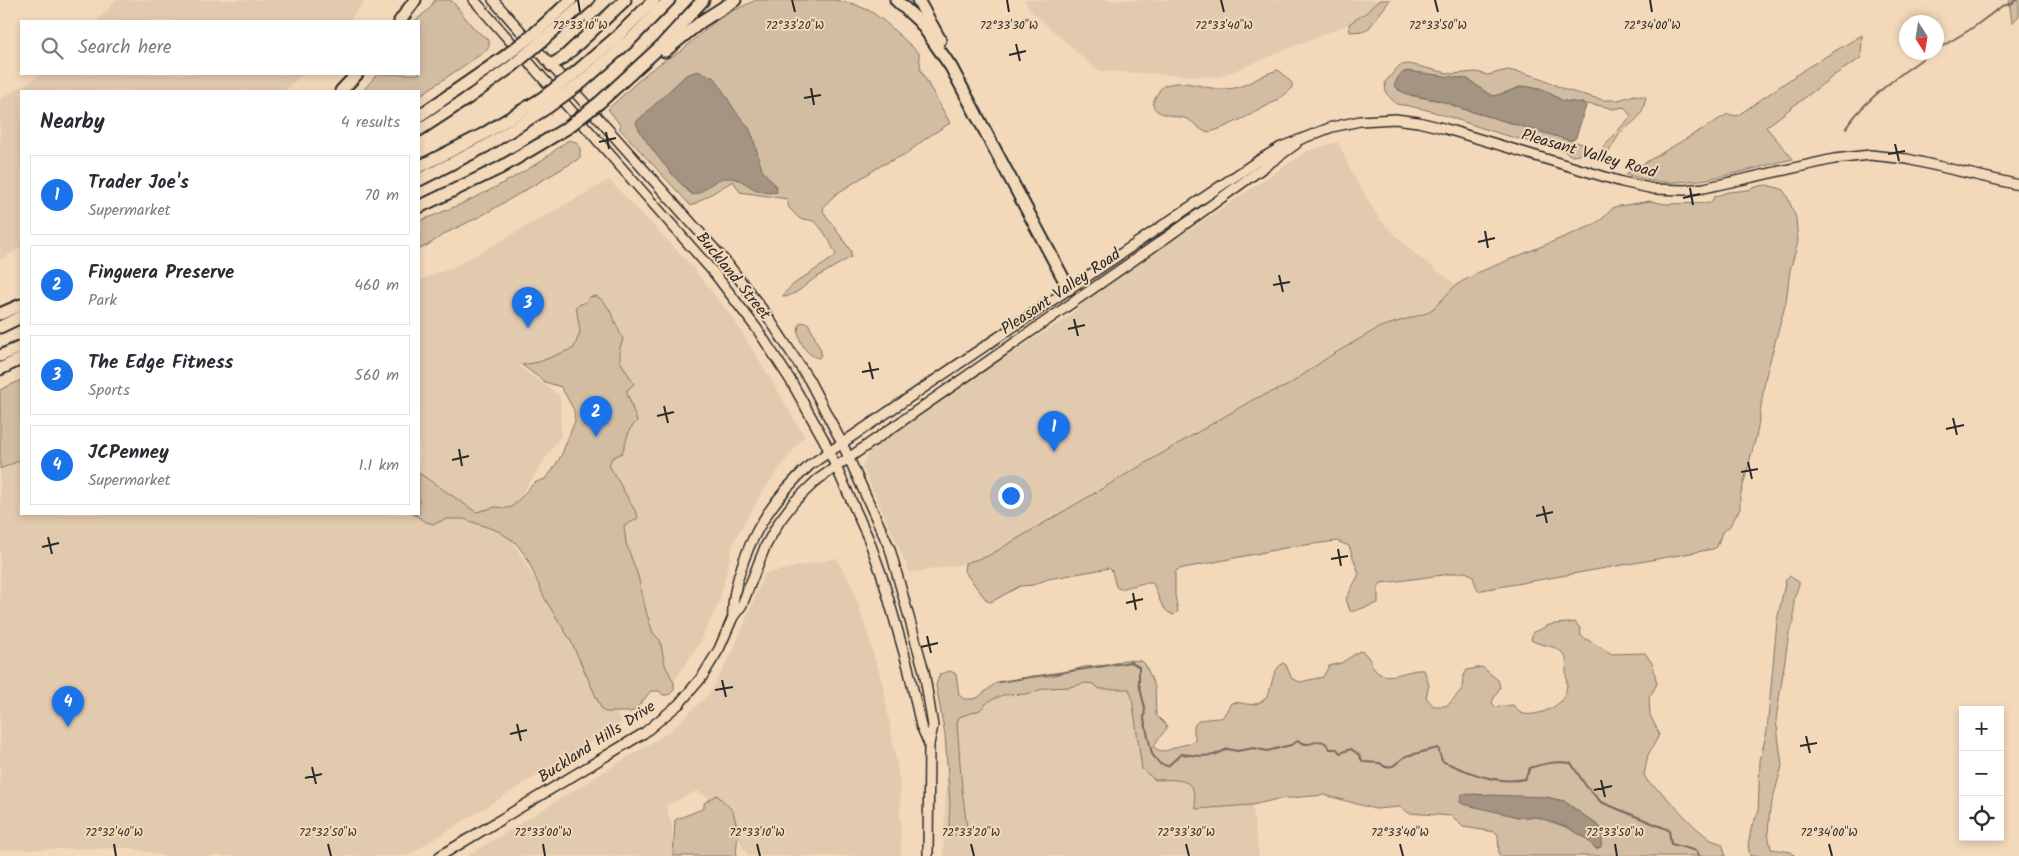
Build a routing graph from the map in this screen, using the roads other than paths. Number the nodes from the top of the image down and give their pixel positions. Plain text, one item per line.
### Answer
1 (416, 0) edge
2 (474, 0) edge
3 (494, 0) edge
4 (571, 0) edge
5 (588, 0) edge
6 (615, 0) edge
7 (625, 0) edge
8 (654, 0) edge
9 (669, 0) edge
10 (703, 0) edge
11 (735, 0) edge
12 (896, 0) edge
13 (918, 0) edge
14 (401, 20) edge
15 (540, 36) junction
16 (507, 62) junction
17 (551, 65) junction
18 (951, 67) junction
19 (356, 75) edge
20 (540, 76) junction
21 (578, 78) junction
22 (628, 78) junction
23 (342, 90) edge
24 (544, 103) junction
25 (420, 115) edge
26 (420, 129) edge
27 (1302, 140) junction
28 (420, 167) edge
29 (420, 179) edge
30 (2019, 186) edge
31 (420, 207) edge
32 (1177, 216) junction
33 (1184, 226) junction
34 (1069, 289) junction
35 (1076, 300) junction
36 (20, 305) edge
37 (0, 314) edge
38 (20, 317) edge
39 (774, 325) junction
40 (0, 327) edge
41 (760, 334) junction
42 (20, 347) edge
43 (0, 356) edge
44 (20, 359) edge
45 (954, 367) junction
46 (0, 369) edge
47 (957, 382) junction
48 (842, 443) junction
49 (829, 452) junction
50 (849, 457) junction
51 (836, 466) junction
52 (733, 617) junction
53 (914, 629) junction
54 (898, 631) junction
55 (930, 744) junction
56 (440, 856) edge
57 (928, 856) edge

1 - 14 highway
2 - 20 main road, Buckland Street
3 - 17 main road, Buckland Street
4 - 15 highway
5 - 15 highway
6 - 17 highway
7 - 17 highway
8 - 21 highway
9 - 21 highway
10 - 22 highway
11 - 22 highway
12 - 18 highway
13 - 18 highway
15 - 16 highway, bridge
16 - 25 highway
16 - 26 highway
17 - 20 main road
17 - 39 main road, Buckland Street
18 - 34 highway
19 - 23 highway
20 - 41 main road, Buckland Street
21 - 24 highway, bridge
22 - 31 highway, bridge
24 - 28 highway
24 - 29 highway
27 - 30 main road, Pleasant Valley Road
27 - 32 main road, Pleasant Valley Road
27 - 33 main road, Pleasant Valley Road
32 - 33 main road
32 - 34 main road, Pleasant Valley Road
33 - 35 main road, Pleasant Valley Road
34 - 35 main road
34 - 45 main road, Pleasant Valley Road
35 - 47 main road, Pleasant Valley Road
36 - 37 highway
38 - 40 highway
39 - 41 main road
39 - 48 main road, Buckland Street
41 - 49 main road, Buckland Street
42 - 43 highway
44 - 46 highway
45 - 47 main road
45 - 48 main road, Pleasant Valley Road
47 - 50 main road, Pleasant Valley Road
48 - 49 main road, Pleasant Valley Road
48 - 50 main road, Buckland Street
49 - 51 main road, Buckland Street
49 - 52 main road, Buckland Hills Drive
50 - 51 main road, Pleasant Valley Road
50 - 53 main road, Buckland Street
51 - 52 main road, Buckland Hills Drive
51 - 54 main road, Buckland Street
52 - 56 main road, Buckland Hills Drive
53 - 54 main road
53 - 55 main road, Buckland Street
54 - 55 main road, Buckland Street
55 - 57 main road, Buckland Street

